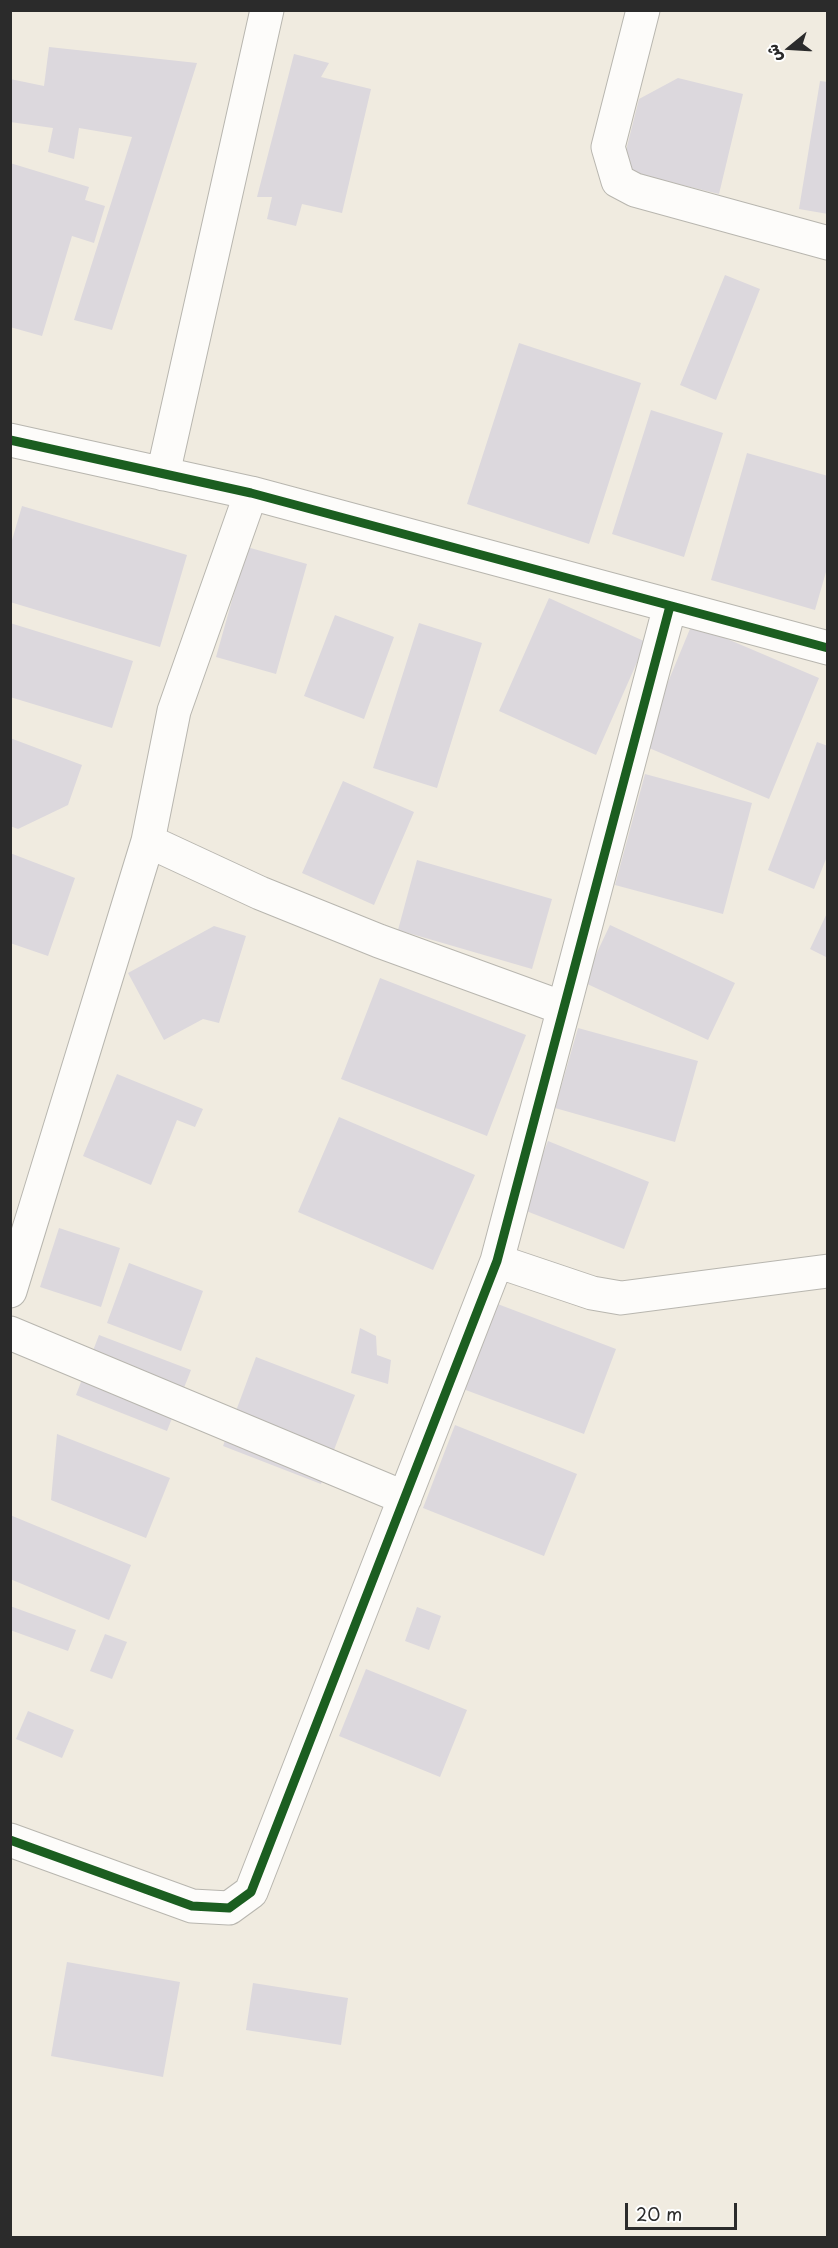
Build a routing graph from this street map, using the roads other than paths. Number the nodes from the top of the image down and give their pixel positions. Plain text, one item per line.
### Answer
1 (267, 10) edge
2 (643, 10) edge
3 (828, 243) edge
4 (10, 440) edge
5 (163, 474) junction
6 (250, 493) junction
7 (670, 606) junction
8 (828, 648) edge
9 (148, 841) junction
10 (563, 1008) junction
11 (497, 1261) junction
12 (828, 1271) edge
13 (10, 1291) edge
14 (10, 1333) edge
15 (405, 1498) junction
16 (10, 1840) edge

1 - 5 street
2 - 3 street
4 - 5 street
5 - 6 street
6 - 7 street
6 - 9 street
7 - 8 street
7 - 10 street
9 - 10 street
9 - 13 street
10 - 11 street
11 - 12 street
11 - 15 street
14 - 15 street
15 - 16 street

